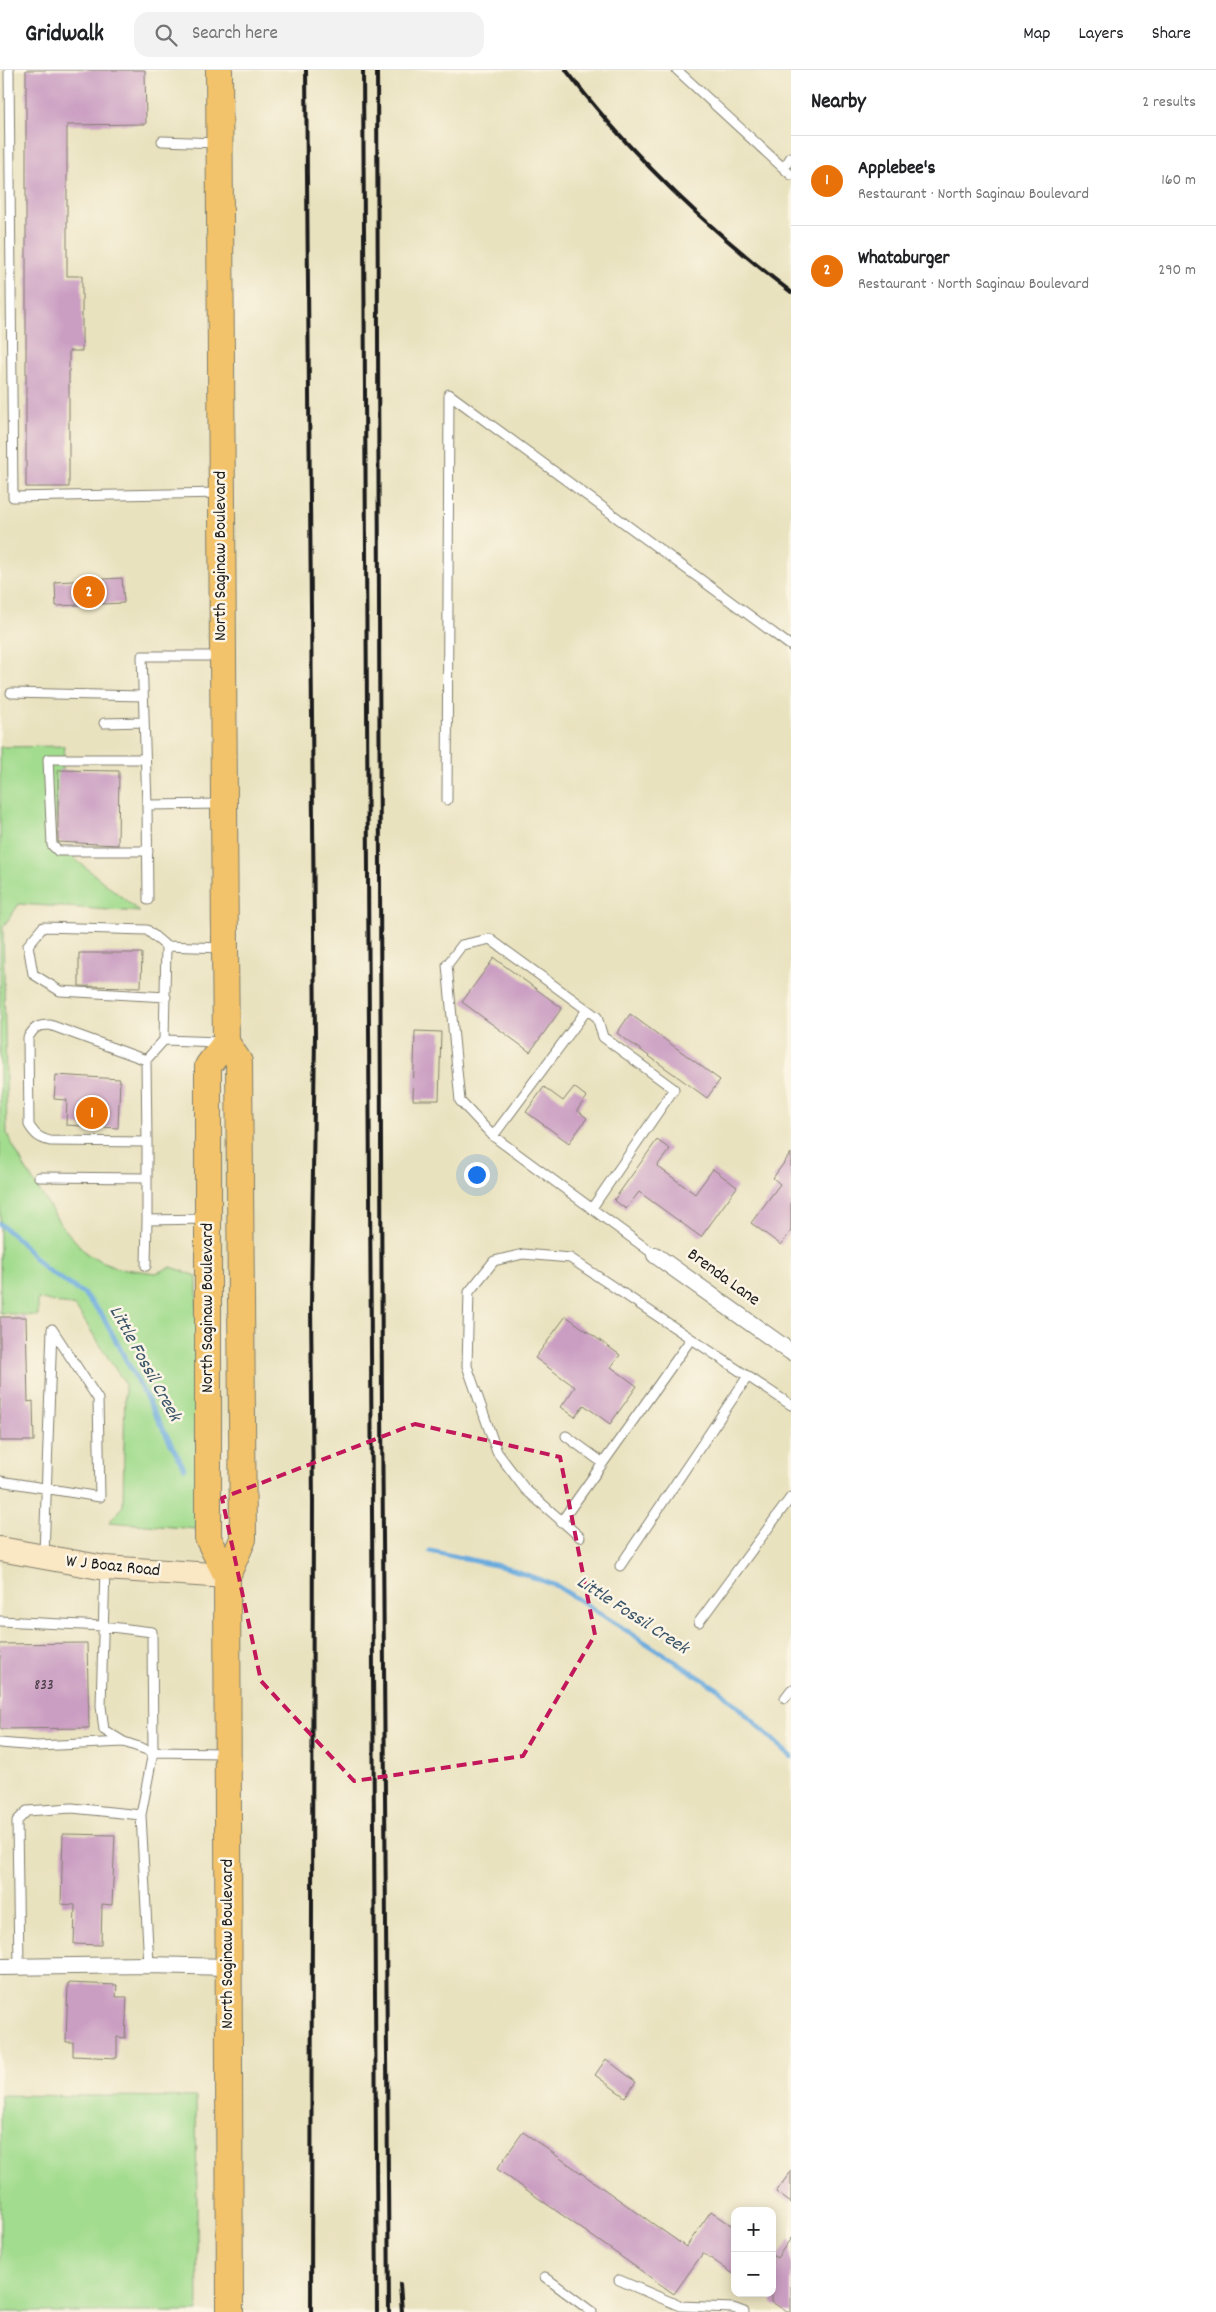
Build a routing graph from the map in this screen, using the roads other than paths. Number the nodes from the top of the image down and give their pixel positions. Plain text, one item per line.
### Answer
1 (9, 70) edge
2 (220, 70) edge
3 (678, 70) edge
4 (162, 141) dead end
5 (219, 144) junction
6 (791, 157) edge
7 (787, 171) edge
8 (221, 493) junction
9 (791, 646) edge
10 (222, 656) junction
11 (11, 693) dead end
12 (143, 696) junction
13 (144, 722) junction
14 (104, 723) dead end
15 (145, 759) junction
16 (447, 800) dead end
17 (224, 804) junction
18 (147, 805) junction
19 (148, 851) junction
20 (148, 900) dead end
21 (166, 946) junction
22 (225, 948) junction
23 (166, 997) junction
24 (587, 1010) junction
25 (164, 1040) junction
26 (226, 1042) junction
27 (146, 1060) junction
28 (493, 1136) junction
29 (147, 1142) junction
30 (39, 1178) dead end
31 (147, 1178) junction
32 (592, 1208) junction
33 (147, 1220) junction
34 (208, 1220) junction
35 (656, 1255) joint
36 (146, 1266) dead end
37 (691, 1338) junction
38 (791, 1352) edge
39 (748, 1376) junction
40 (791, 1405) edge
41 (566, 1436) dead end
42 (603, 1463) junction
43 (0, 1481) edge
44 (47, 1489) junction
45 (791, 1496) edge
46 (561, 1522) junction
47 (580, 1537) dead end
48 (0, 1549) edge
49 (44, 1558) junction
50 (620, 1566) dead end
51 (105, 1568) junction
52 (227, 1576) junction
53 (0, 1621) edge
54 (699, 1622) dead end
55 (103, 1626) junction
56 (791, 1690) edge
57 (785, 1698) dead end
58 (124, 1742) junction
59 (0, 1743) edge
60 (153, 1752) junction
61 (228, 1753) junction
62 (141, 1816) junction
63 (148, 1965) junction
64 (228, 1966) junction
65 (0, 1967) edge
66 (19, 1967) junction
67 (545, 2278) dead end
68 (619, 2280) dead end
69 (230, 2312) edge
70 (592, 2312) edge
71 (744, 2312) edge

1 - 8 lane
2 - 5 main road, North Saginaw Boulevard
3 - 7 lane
4 - 5 lane
5 - 8 main road, North Saginaw Boulevard
6 - 7 lane
8 - 10 main road, North Saginaw Boulevard
9 - 16 lane
10 - 12 lane
10 - 17 main road, North Saginaw Boulevard
11 - 12 lane
12 - 13 lane
13 - 14 lane
13 - 15 lane
15 - 18 lane
15 - 19 lane
17 - 18 lane
17 - 22 main road, North Saginaw Boulevard
18 - 19 lane
19 - 20 lane
21 - 22 lane
21 - 23 lane
21 - 23 lane
22 - 26 main road, North Saginaw Boulevard
23 - 25 lane
24 - 28 lane
24 - 28 lane
24 - 32 lane
25 - 26 lane
25 - 27 lane
26 - 34 main road, North Saginaw Boulevard
26 - 52 main road, North Saginaw Boulevard
27 - 29 lane
27 - 29 lane
28 - 32 lane
29 - 31 lane
30 - 31 lane
31 - 33 lane
32 - 35 lane
33 - 34 lane
33 - 36 lane
34 - 52 main road, North Saginaw Boulevard
35 - 38 street, Brenda Lane
37 - 39 lane
37 - 42 lane
37 - 46 lane
39 - 40 lane
39 - 50 lane
41 - 42 lane
42 - 46 lane
43 - 44 lane
44 - 44 lane
44 - 49 lane
45 - 54 lane
46 - 47 lane
48 - 49 main road, W J Boaz Road
49 - 51 main road, W J Boaz Road
51 - 52 main road, W J Boaz Road
51 - 55 lane
52 - 61 main road, North Saginaw Boulevard
53 - 55 lane
55 - 58 lane
55 - 60 lane
56 - 57 lane
58 - 59 lane
58 - 60 lane
60 - 61 lane
60 - 62 lane
61 - 64 main road, North Saginaw Boulevard
62 - 63 lane
62 - 66 lane
63 - 64 street
63 - 66 street
64 - 69 main road, North Saginaw Boulevard
65 - 66 street
67 - 70 lane
68 - 71 lane

